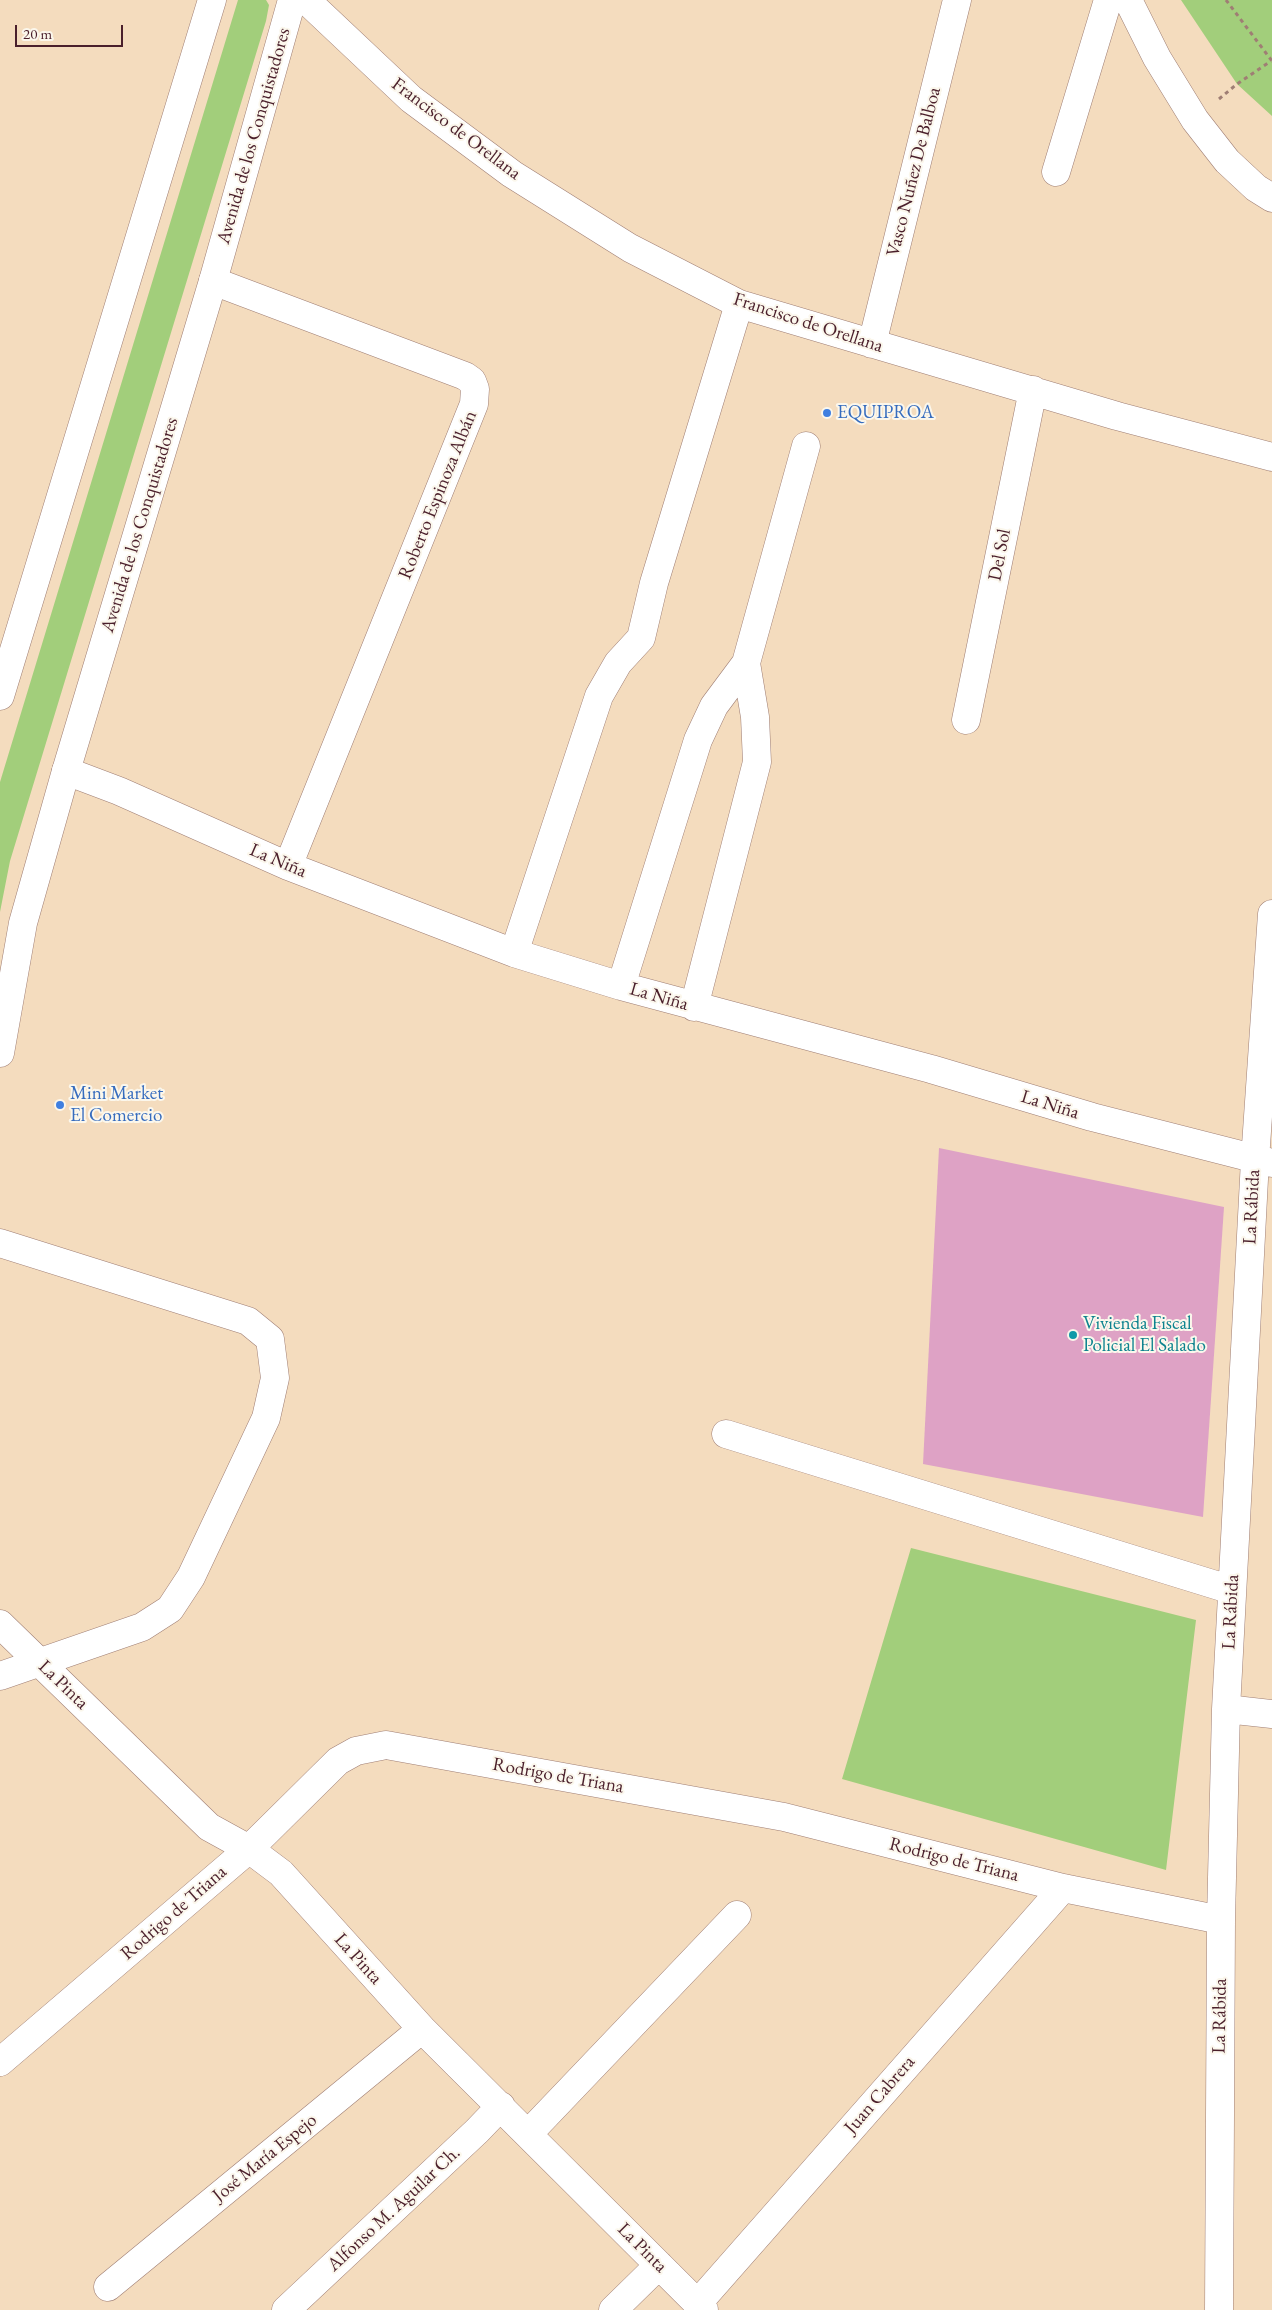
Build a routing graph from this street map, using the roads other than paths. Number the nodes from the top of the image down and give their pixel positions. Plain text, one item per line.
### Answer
1 (212, 0) edge
2 (292, 0) edge
3 (306, 0) edge
4 (957, 0) edge
5 (1108, 0) edge
6 (1128, 0) edge
7 (1056, 172) dead end
8 (1272, 198) edge
9 (213, 281) junction
10 (739, 304) junction
11 (872, 344) junction
12 (1033, 390) junction
13 (806, 446) dead end
14 (1272, 457) edge
15 (746, 663) junction
16 (0, 696) edge
17 (966, 720) dead end
18 (66, 771) junction
19 (288, 866) junction
20 (1272, 914) edge
21 (514, 953) junction
22 (621, 986) junction
23 (694, 1007) junction
24 (0, 1053) edge
25 (1263, 1161) edge
26 (0, 1243) edge
27 (726, 1434) dead end
28 (1232, 1590) junction
29 (0, 1624) edge
30 (40, 1662) junction
31 (0, 1676) edge
32 (1226, 1709) junction
33 (1272, 1714) edge
34 (249, 1849) junction
35 (1063, 1888) junction
36 (737, 1915) dead end
37 (1221, 1920) junction
38 (422, 2029) junction
39 (0, 2062) edge
40 (501, 2106) junction
41 (528, 2134) junction
42 (659, 2265) junction
43 (108, 2287) dead end
44 (701, 2306) edge
45 (286, 2310) edge
46 (613, 2310) edge
47 (1219, 2310) edge

1 - 16 street
2 - 9 street, Avenida de los Conquistadores
3 - 10 street, Francisco de Orellana
4 - 11 street, Vasco Nuñez De Balboa
5 - 7 street
6 - 8 street
9 - 18 street, Avenida de los Conquistadores
9 - 19 street, Roberto Espinoza Albán
10 - 11 street, Francisco de Orellana
10 - 21 street
11 - 12 street, Francisco de Orellana
12 - 14 street, Francisco de Orellana
12 - 17 street, Del Sol
13 - 15 street
15 - 22 street
15 - 23 street
18 - 19 street, La Niña
18 - 24 street, Avenida de los Conquistadores
19 - 21 street, La Niña
20 - 25 street, La Rábida
21 - 22 street, La Niña
22 - 23 street, La Niña
23 - 25 street, La Niña
25 - 28 street, La Rábida
26 - 30 street
27 - 28 street
28 - 32 street, La Rábida
29 - 30 street, La Pinta
30 - 31 street
30 - 34 street, La Pinta
32 - 33 street
32 - 37 street, La Rábida
34 - 35 street, Rodrigo de Triana
34 - 38 street, La Pinta
34 - 39 street, Rodrigo de Triana
35 - 37 street, Rodrigo de Triana
35 - 44 street, Juan Cabrera
36 - 41 street
37 - 47 street, La Rábida
38 - 40 street, La Pinta
38 - 43 street, José María Espejo
40 - 41 street, La Pinta
40 - 45 street, Alfonso M. Aguilar Ch.
41 - 42 street, La Pinta
42 - 44 street, La Pinta
42 - 46 street

